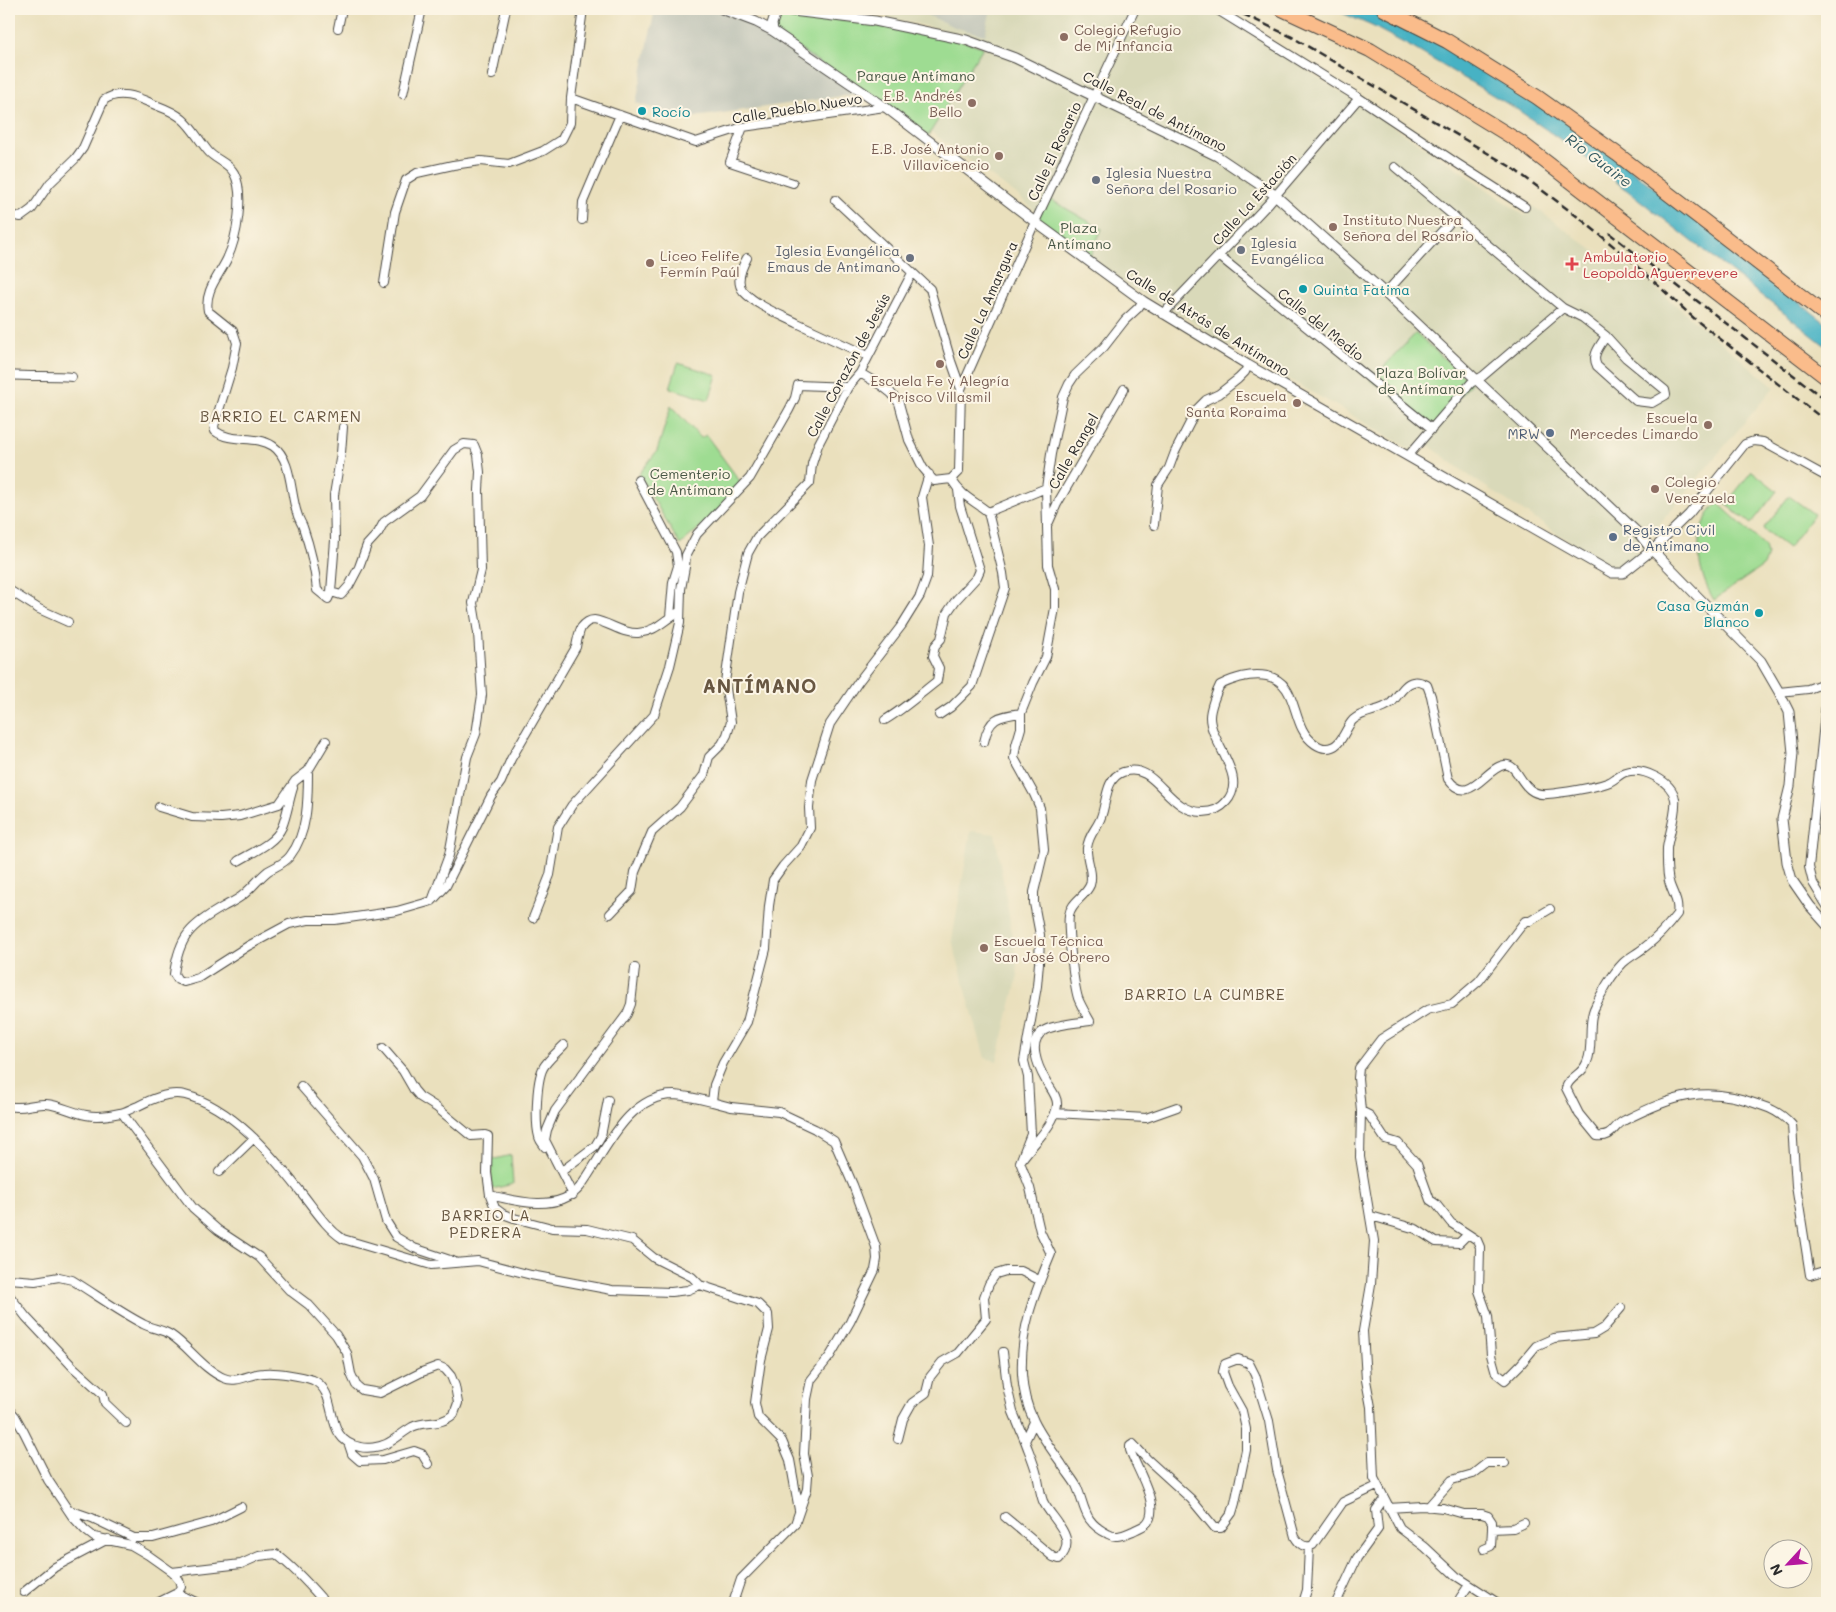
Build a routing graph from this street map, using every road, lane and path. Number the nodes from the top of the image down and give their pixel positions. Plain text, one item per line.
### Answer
1 (342, 9) edge
2 (422, 9) edge
3 (506, 9) edge
4 (583, 9) edge
5 (722, 9) edge
6 (776, 9) edge
7 (1134, 9) edge
8 (1216, 9) edge
9 (1282, 9) edge
10 (1384, 9) edge
11 (338, 28) dead end
12 (773, 31) junction
13 (492, 75) dead end
14 (403, 94) dead end
15 (1093, 96) junction
16 (571, 98) junction
17 (1359, 98) junction
18 (885, 107) junction
19 (620, 115) junction
20 (744, 126) junction
21 (1395, 167) dead end
22 (793, 183) dead end
23 (1276, 195) junction
24 (836, 200) dead end
25 (1525, 207) dead end
26 (9, 211) edge
27 (1455, 216) junction
28 (582, 220) dead end
29 (1035, 222) junction
30 (1219, 256) junction
31 (747, 258) dead end
32 (912, 273) junction
33 (384, 283) dead end
34 (1381, 292) junction
35 (1143, 301) junction
36 (1563, 308) junction
37 (1163, 314) junction
38 (1827, 316) edge
39 (1606, 336) junction
40 (868, 356) junction
41 (1248, 365) junction
42 (860, 373) junction
43 (9, 375) edge
44 (72, 377) dead end
45 (1827, 378) edge
46 (1474, 381) junction
47 (848, 387) junction
48 (961, 389) junction
49 (1124, 389) dead end
50 (343, 427) dead end
51 (1432, 429) junction
52 (1408, 456) junction
53 (929, 474) junction
54 (1827, 477) edge
55 (951, 479) junction
56 (638, 480) dead end
57 (1046, 488) junction
58 (958, 490) junction
59 (988, 512) junction
60 (1154, 525) dead end
61 (1047, 527) junction
62 (1652, 550) junction
63 (9, 590) edge
64 (331, 592) junction
65 (679, 612) junction
66 (670, 617) junction
67 (68, 622) dead end
68 (1827, 682) edge
69 (1779, 692) junction
70 (1827, 694) edge
71 (1021, 713) junction
72 (939, 716) dead end
73 (885, 720) dead end
74 (326, 741) dead end
75 (984, 742) dead end
76 (308, 771) junction
77 (295, 781) junction
78 (159, 807) dead end
79 (238, 861) dead end
80 (432, 901) junction
81 (1827, 906) edge
82 (1550, 909) dead end
83 (610, 914) dead end
84 (533, 918) dead end
85 (1827, 925) edge
86 (635, 968) dead end
87 (564, 1045) dead end
88 (383, 1048) dead end
89 (301, 1086) dead end
90 (608, 1100) dead end
91 (712, 1102) junction
92 (9, 1106) edge
93 (1177, 1107) dead end
94 (1361, 1111) junction
95 (122, 1113) junction
96 (1055, 1113) junction
97 (254, 1138) junction
98 (551, 1151) junction
99 (1020, 1162) junction
100 (562, 1171) junction
101 (219, 1172) dead end
102 (490, 1195) junction
103 (573, 1195) junction
104 (1371, 1216) junction
105 (1468, 1234) junction
106 (457, 1262) junction
107 (1827, 1270) edge
108 (9, 1278) edge
109 (1039, 1280) junction
110 (700, 1285) junction
111 (9, 1295) edge
112 (1621, 1308) dead end
113 (1003, 1352) dead end
114 (9, 1409) edge
115 (15, 1416) junction
116 (1034, 1422) junction
117 (126, 1423) dead end
118 (9, 1426) edge
119 (898, 1439) dead end
120 (1025, 1441) junction
121 (349, 1445) junction
122 (1505, 1463) dead end
123 (428, 1464) dead end
124 (1377, 1486) junction
125 (1384, 1499) junction
126 (241, 1507) dead end
127 (1428, 1507) junction
128 (1388, 1508) junction
129 (69, 1510) junction
130 (799, 1512) junction
131 (92, 1518) junction
132 (1005, 1518) dead end
133 (1524, 1522) dead end
134 (1492, 1529) junction
135 (85, 1530) junction
136 (108, 1539) junction
137 (1308, 1547) junction
138 (1484, 1548) dead end
139 (172, 1572) junction
140 (1469, 1585) junction
141 (24, 1592) dead end
142 (177, 1593) junction
143 (157, 1603) edge
144 (198, 1603) edge
145 (320, 1603) edge
146 (733, 1603) edge
147 (1303, 1603) edge
148 (1336, 1603) edge
149 (1459, 1603) edge
150 (1498, 1603) edge

1 - 11 street
2 - 14 street
3 - 13 street
4 - 16 street
5 - 12 street, Calle de Atrás de Antímano
6 - 12 street
6 - 15 street, Calle Real de Antímano
7 - 15 street, Calle El Rosario
8 - 17 street
9 - 45 highway
10 - 38 highway
12 - 18 street, Calle de Atrás de Antímano
15 - 23 street, Calle Real de Antímano
15 - 29 street, Calle El Rosario
16 - 19 street, Calle Pueblo Nuevo
16 - 33 street
17 - 23 street, Calle La Estación
17 - 25 street
18 - 20 street, Calle Pueblo Nuevo
18 - 29 street, Calle de Atrás de Antímano
19 - 20 street, Calle Pueblo Nuevo
19 - 28 street
20 - 22 street
21 - 27 street
23 - 30 street, Calle La Estación
23 - 34 street, Calle Real de Antímano
24 - 32 street, Calle La Amargura
26 - 64 street
27 - 34 street
27 - 36 street
29 - 35 street, Calle de Atrás de Antímano
29 - 48 street, Calle La Amargura
30 - 37 street, Calle La Estación
30 - 51 street, Calle del Medio
31 - 40 street
32 - 40 street, Calle Corazón de Jesús
32 - 48 street, Calle La Amargura
34 - 46 street, Calle Real de Antímano
35 - 37 street, Calle de Atrás de Antímano
35 - 57 street
36 - 39 street
36 - 46 street
37 - 41 street, Calle de Atrás de Antímano
39 - 39 street
40 - 42 street, Calle Corazón de Jesús
41 - 52 street, Calle de Atrás de Antímano
41 - 60 street
42 - 47 street, Calle Corazón de Jesús
42 - 53 street
43 - 44 street
46 - 51 street
46 - 62 street, Calle Real de Antímano
47 - 65 street
47 - 83 street, Calle Corazón de Jesús
48 - 55 street, Calle La Amargura
49 - 61 street, Calle Rangel
50 - 64 street
51 - 52 street
52 - 62 street, Calle de Atrás de Antímano
53 - 55 street
53 - 91 street
54 - 62 street
55 - 58 street
56 - 66 street
57 - 59 street
57 - 61 street
58 - 59 street
58 - 73 street
59 - 72 street
61 - 71 street
62 - 69 street, Calle Real de Antímano
63 - 67 street
64 - 80 street
65 - 66 street
65 - 84 street
66 - 80 street
68 - 69 street
69 - 85 street, Calle Real de Antímano
70 - 81 street
71 - 75 street
71 - 99 street
74 - 76 street
76 - 77 street
76 - 80 street
77 - 78 street
77 - 79 street
82 - 94 street
86 - 98 street
87 - 98 street
88 - 102 street
89 - 106 street
90 - 100 street
91 - 103 street
91 - 130 street
92 - 95 street
93 - 96 street
94 - 104 street
94 - 105 street
95 - 97 street
95 - 121 street
96 - 99 street
96 - 107 street
97 - 101 street
97 - 106 street
98 - 100 street
99 - 109 street
100 - 103 street
102 - 103 street
102 - 110 street
104 - 105 street
104 - 124 street
105 - 112 street
106 - 110 street
108 - 121 street
109 - 116 street
109 - 119 street
110 - 130 street
111 - 117 street
113 - 120 street
114 - 115 street
115 - 118 street
115 - 129 street
116 - 120 street
116 - 137 street
120 - 132 street
121 - 123 street
122 - 127 street
124 - 125 street
124 - 137 street
125 - 128 street
125 - 148 street
126 - 131 street
127 - 128 street
127 - 134 street
128 - 140 street
129 - 131 street
129 - 135 street
130 - 146 street
131 - 135 street
133 - 134 street
134 - 138 street
135 - 136 street
136 - 139 street
136 - 141 street
137 - 147 street
139 - 142 street
139 - 145 street
140 - 149 street
140 - 150 street
142 - 143 street
142 - 144 street

